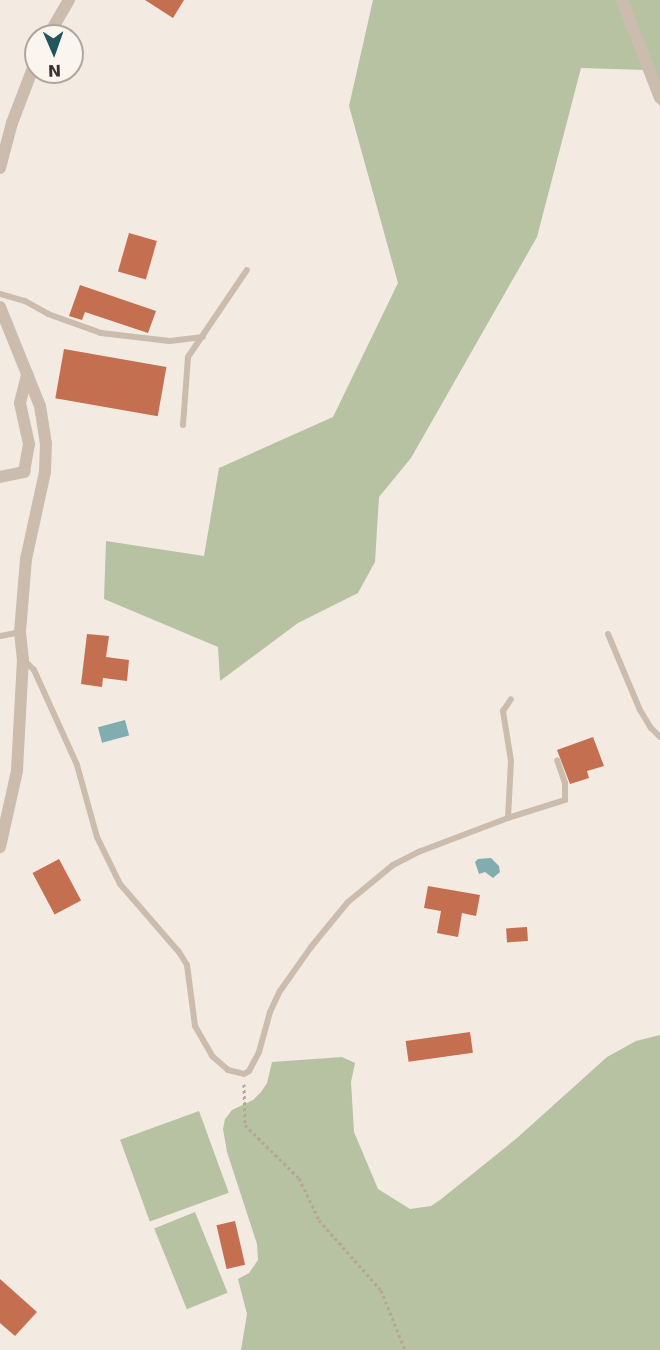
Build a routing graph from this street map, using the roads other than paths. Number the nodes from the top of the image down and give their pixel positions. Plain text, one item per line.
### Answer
1 (69, 0) edge
2 (622, 0) edge
3 (55, 24) edge
4 (27, 84) edge
5 (660, 98) edge
6 (0, 168) edge
7 (247, 270) dead end
8 (0, 294) edge
9 (0, 307) edge
10 (203, 337) junction
11 (27, 374) junction
12 (183, 425) dead end
13 (0, 477) edge
14 (20, 632) junction
15 (608, 634) dead end
16 (0, 636) edge
17 (23, 659) junction
18 (511, 699) dead end
19 (660, 737) edge
20 (557, 760) dead end
21 (508, 818) junction
22 (0, 847) edge

1 - 3 street
2 - 5 street
4 - 6 street
7 - 10 lane
8 - 10 lane
9 - 11 street
10 - 12 lane
11 - 13 street
11 - 14 street
14 - 16 lane
14 - 17 street
15 - 19 lane
17 - 21 lane
17 - 22 street
18 - 21 lane
20 - 21 lane

